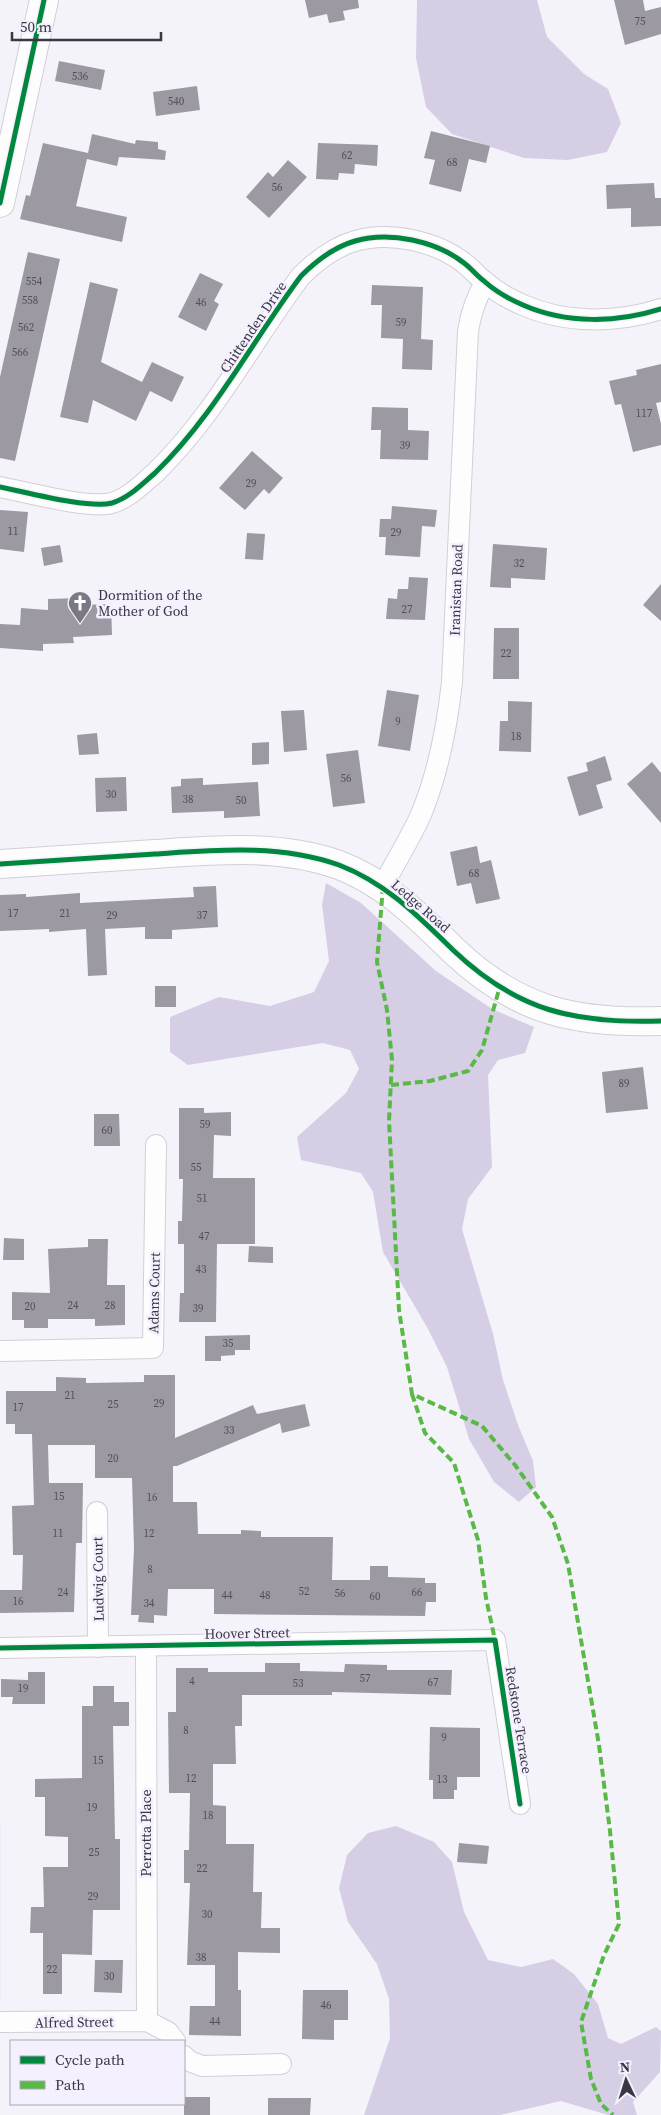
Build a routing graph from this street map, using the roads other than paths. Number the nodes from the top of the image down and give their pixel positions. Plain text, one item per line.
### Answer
1 (44, 0) edge
2 (0, 203) edge
3 (485, 283) junction
4 (661, 309) edge
5 (0, 487) edge
6 (0, 864) edge
7 (383, 886) junction
8 (661, 1021) edge
9 (156, 1145) dead end
10 (0, 1351) edge
11 (97, 1512) dead end
12 (495, 1640) joint
13 (98, 1646) junction
14 (146, 1646) junction
15 (0, 1648) edge
16 (520, 1804) dead end
17 (147, 2021) junction
18 (0, 2022) edge
19 (174, 2040) edge
20 (185, 2057) edge
21 (281, 2064) dead end

1 - 2 street
3 - 4 street, Chittenden Drive
3 - 5 street, Chittenden Drive
3 - 7 street, Iranistan Road
6 - 7 street, Ledge Road
7 - 8 street, Ledge Road
9 - 10 street, Adams Court
11 - 13 street, Ludwig Court
12 - 14 street, Hoover Street
12 - 16 street, Redstone Terrace
13 - 14 street, Hoover Street
13 - 15 street, Hoover Street
14 - 17 street, Perrotta Place
17 - 18 street, Alfred Street
17 - 19 street
20 - 21 street

